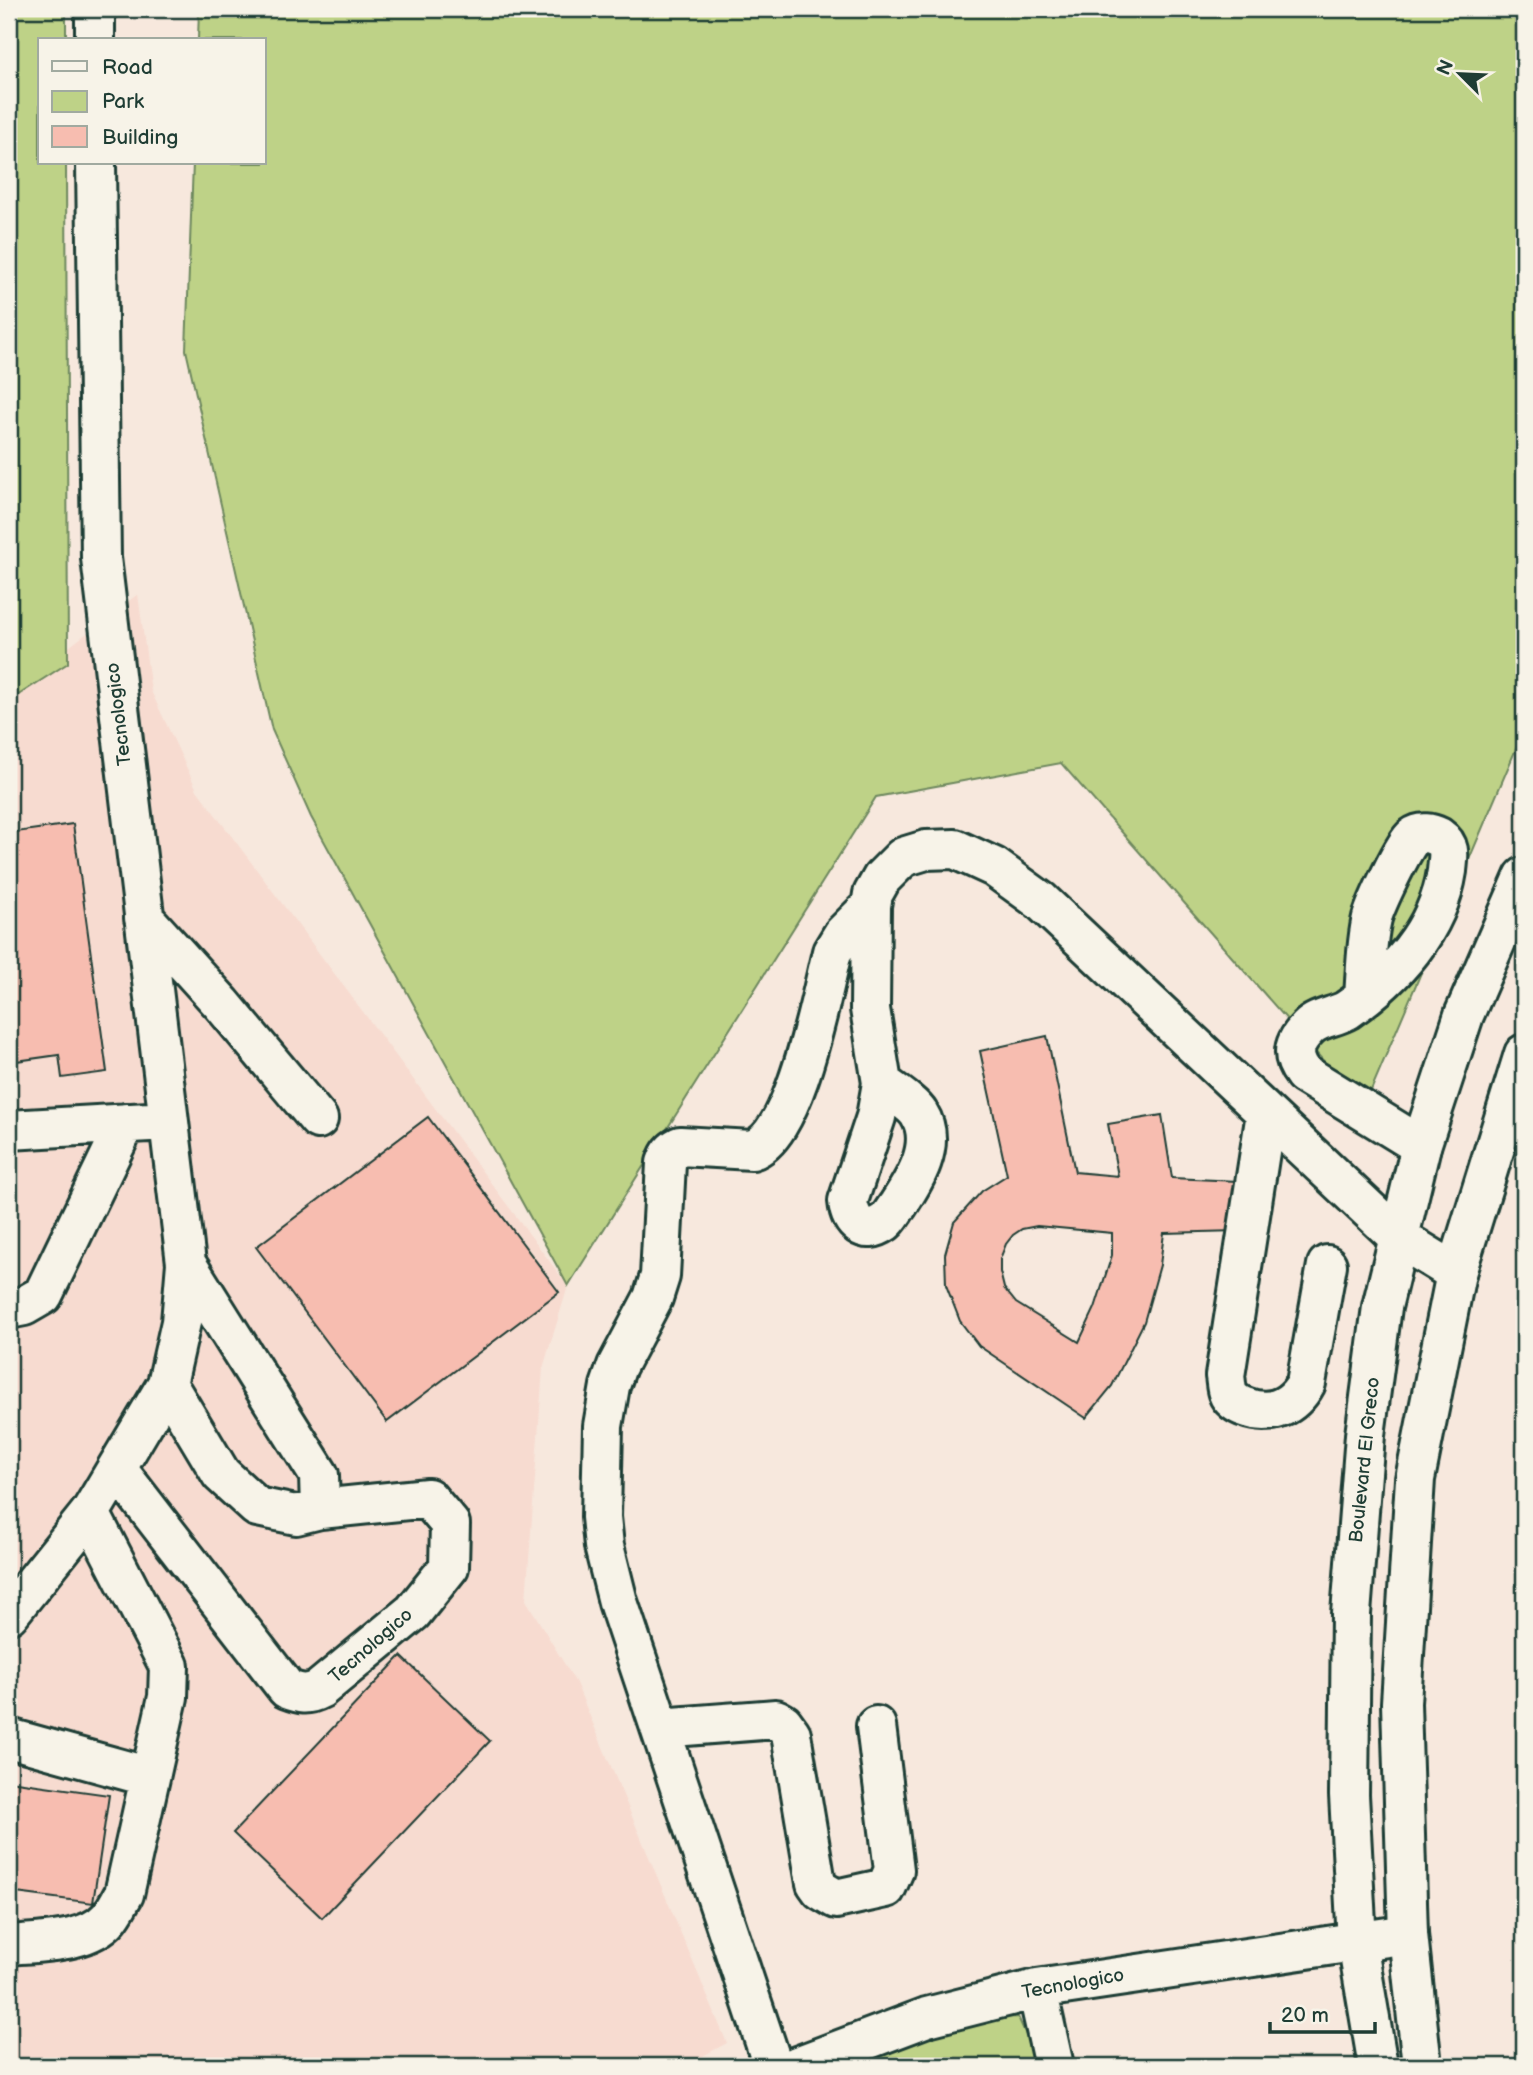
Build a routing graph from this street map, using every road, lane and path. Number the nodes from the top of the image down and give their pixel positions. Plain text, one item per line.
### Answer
1 (95, 9) edge
2 (95, 38) edge
3 (96, 164) edge
4 (1524, 877) edge
5 (871, 906) junction
6 (144, 918) junction
7 (1364, 997) dead end
8 (1524, 1054) edge
9 (882, 1083) dead end
10 (1266, 1113) junction
11 (318, 1119) dead end
12 (168, 1121) junction
13 (126, 1123) junction
14 (9, 1130) edge
15 (1421, 1146) junction
16 (1399, 1238) junction
17 (186, 1263) junction
18 (1327, 1265) dead end
19 (1456, 1273) junction
20 (9, 1309) edge
21 (167, 1384) junction
22 (117, 1469) junction
23 (320, 1509) junction
24 (90, 1513) junction
25 (9, 1614) edge
26 (876, 1726) dead end
27 (660, 1728) junction
28 (9, 1738) edge
29 (150, 1777) junction
30 (1408, 1934) junction
31 (1357, 1942) junction
32 (9, 1945) edge
33 (1037, 1989) junction
34 (773, 2066) edge
35 (797, 2066) edge
36 (1054, 2066) edge
37 (1378, 2066) edge
38 (1422, 2066) edge

1 - 2 main road
3 - 6 main road, Tecnologico
4 - 15 main road, Boulevard El Greco
5 - 9 main road
5 - 10 main road
5 - 27 main road
6 - 11 main road
6 - 12 main road, Tecnologico
7 - 15 main road
8 - 19 main road
10 - 16 main road
10 - 18 main road
12 - 13 main road
12 - 17 main road, Tecnologico
13 - 14 main road
13 - 20 main road
15 - 16 main road, Boulevard El Greco
16 - 19 main road
16 - 31 main road, Boulevard El Greco
17 - 21 main road, Tecnologico
17 - 23 main road, Tecnologico
19 - 30 main road
21 - 22 main road, Tecnologico
21 - 23 main road, Tecnologico
22 - 23 main road, Tecnologico
22 - 24 main road, Tecnologico
24 - 25 main road, Tecnologico
24 - 29 main road
26 - 27 main road
27 - 34 main road
28 - 29 main road
29 - 32 main road
30 - 31 main road, Tecnologico
30 - 38 main road
31 - 33 main road, Tecnologico
31 - 37 main road, Boulevard El Greco
33 - 35 main road, Tecnologico
33 - 36 main road

